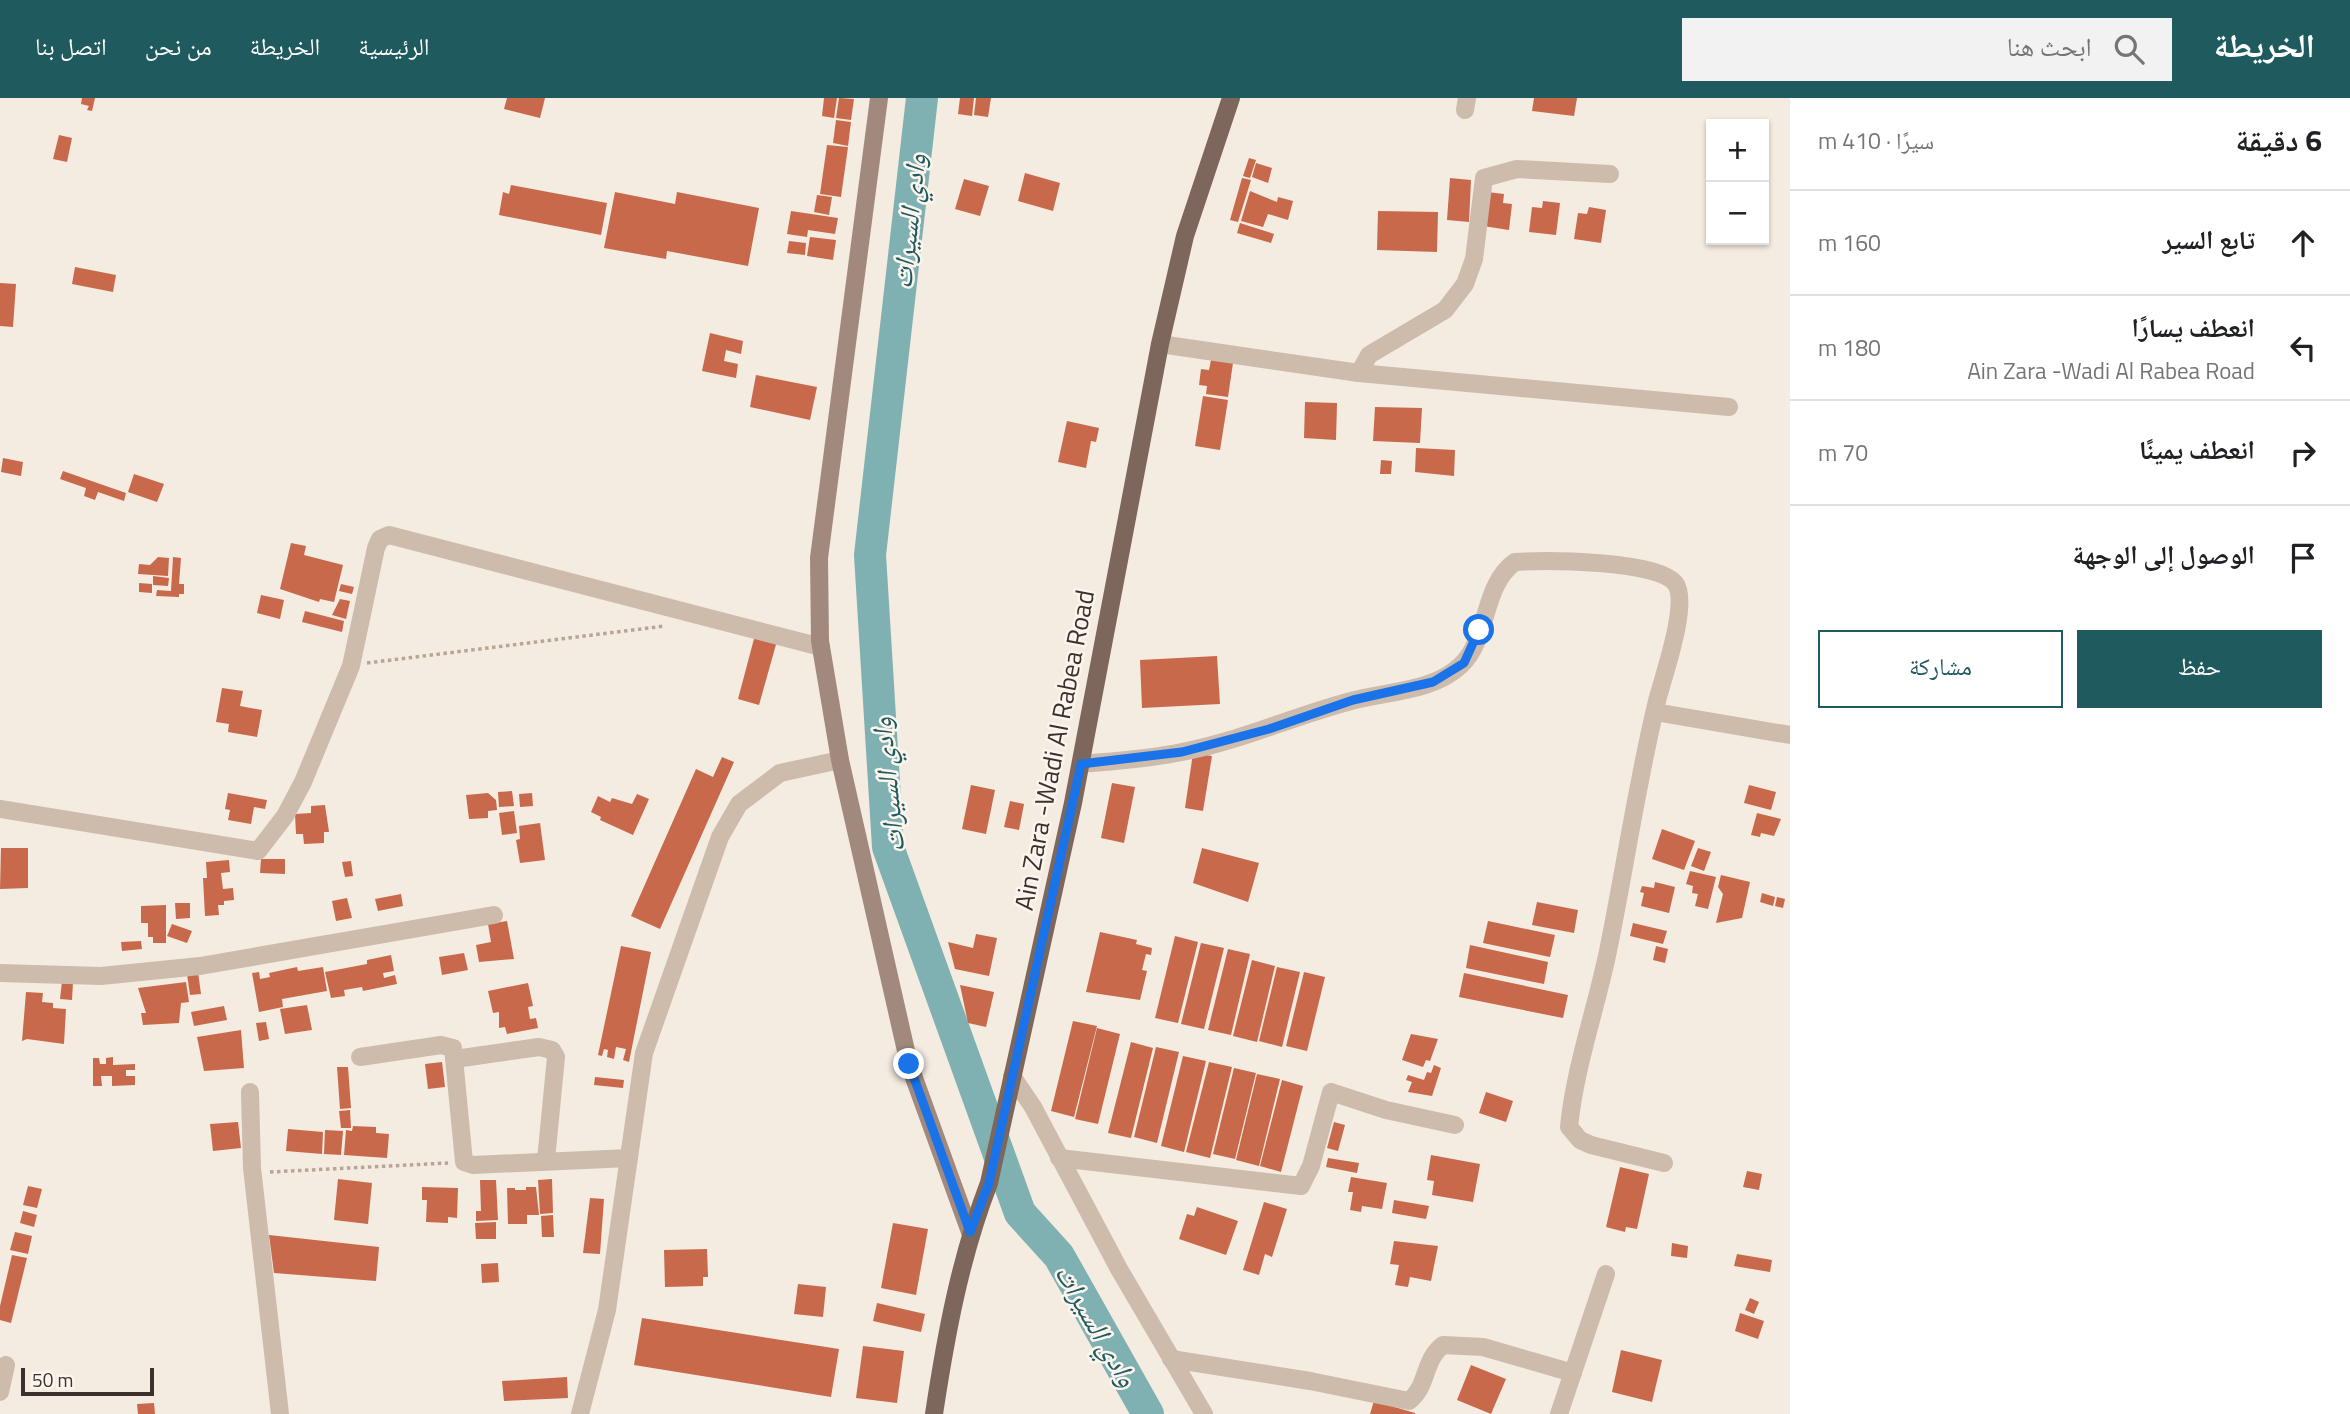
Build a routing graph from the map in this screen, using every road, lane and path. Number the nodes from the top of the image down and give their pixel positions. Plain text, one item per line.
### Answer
1 (879, 98) edge
2 (1231, 98) edge
3 (1610, 174) dead end
4 (1160, 344) junction
5 (1359, 373) junction
6 (1729, 407) dead end
7 (670, 625) dead end
8 (821, 647) junction
9 (351, 666) junction
10 (1654, 712) junction
11 (1790, 735) edge
12 (839, 760) junction
13 (1081, 764) junction
14 (0, 808) edge
15 (494, 915) dead end
16 (0, 973) edge
17 (359, 1057) dead end
18 (455, 1059) junction
19 (1012, 1076) junction
20 (250, 1092) dead end
21 (1455, 1125) dead end
22 (629, 1158) junction
23 (1059, 1158) junction
24 (546, 1160) junction
25 (464, 1162) junction
26 (1664, 1164) dead end
27 (253, 1173) junction
28 (970, 1232) junction
29 (1606, 1274) dead end
30 (1171, 1359) junction
31 (6, 1365) dead end
32 (1573, 1373) junction
33 (0, 1392) edge
34 (280, 1414) edge
35 (580, 1414) edge
36 (934, 1414) edge
37 (1204, 1414) edge
38 (1559, 1414) edge

1 - 8 main road
2 - 4 main road, Ain Zara -Wadi Al Rabea Road
3 - 5 street
4 - 5 street
4 - 13 main road, Ain Zara -Wadi Al Rabea Road
5 - 6 street
7 - 9 path
8 - 9 street
8 - 12 main road
9 - 14 street
10 - 11 street
10 - 13 street
10 - 26 street
12 - 22 street
12 - 28 main road
13 - 19 main road, Ain Zara -Wadi Al Rabea Road
15 - 16 street
17 - 18 street
18 - 24 street
18 - 25 street
19 - 23 street
19 - 28 main road, Ain Zara -Wadi Al Rabea Road
20 - 27 street
21 - 23 street
22 - 24 street
22 - 35 street
23 - 30 street
24 - 25 street
25 - 27 path
27 - 34 street
28 - 36 main road, Ain Zara -Wadi Al Rabea Road
29 - 32 street
30 - 32 street
30 - 37 street
31 - 33 street
32 - 38 street

